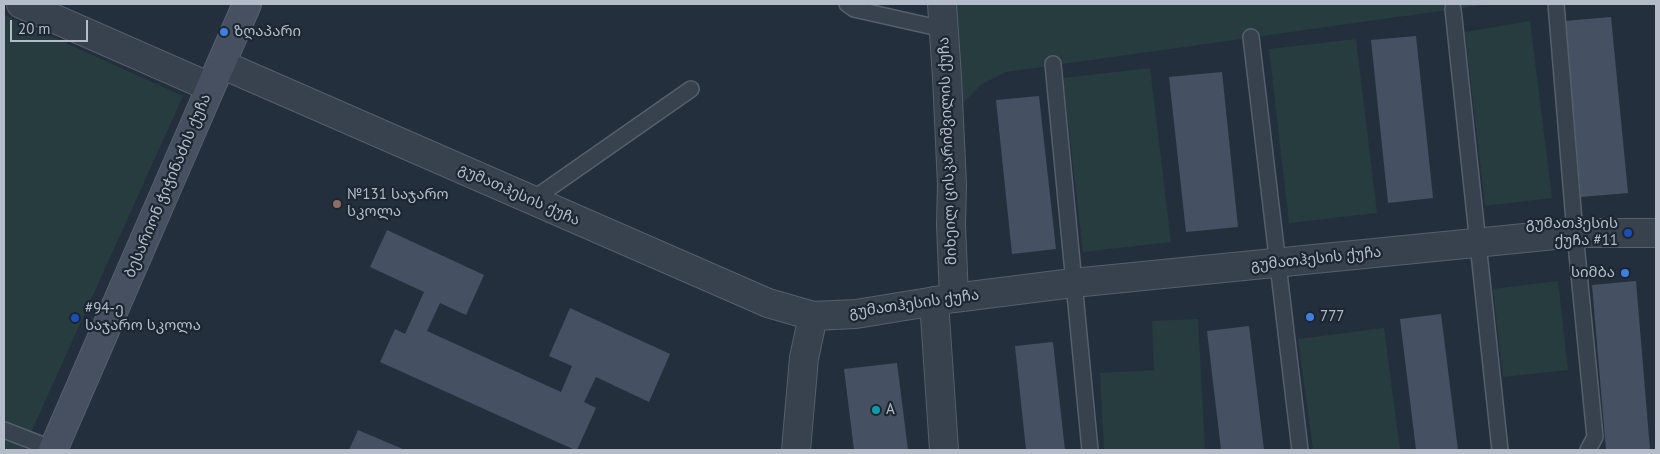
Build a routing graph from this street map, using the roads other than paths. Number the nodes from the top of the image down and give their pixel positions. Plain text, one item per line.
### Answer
1 (21, 4) edge
2 (247, 4) edge
3 (847, 4) edge
4 (1556, 4) edge
5 (1453, 9) dead end
6 (943, 16) edge
7 (1251, 37) dead end
8 (1053, 64) dead end
9 (215, 76) junction
10 (690, 89) dead end
11 (532, 200) junction
12 (1575, 233) junction
13 (1656, 233) edge
14 (1478, 242) junction
15 (1278, 262) junction
16 (1073, 283) junction
17 (944, 299) junction
18 (813, 316) junction
19 (4, 430) edge
20 (53, 450) edge
21 (796, 450) edge
22 (944, 450) edge
23 (1090, 450) edge
24 (1300, 450) edge
25 (1500, 450) edge
26 (1588, 450) edge

1 - 9 street, გუმათჰესის ქუჩა
2 - 9 street, ბესარიონ ჭიჭინაძის ქუჩა
3 - 6 lane
4 - 12 lane
5 - 14 lane
6 - 17 street, მიხეილ ცისკარიშვილის ქუჩა
7 - 15 lane
8 - 16 lane
9 - 11 street, გუმათჰესის ქუჩა
9 - 20 street, ბესარიონ ჭიჭინაძის ქუჩა
10 - 11 lane
11 - 18 street, გუმათჰესის ქუჩა
12 - 13 street, გუმათჰესის ქუჩა
12 - 14 street, გუმათჰესის ქუჩა
12 - 26 lane
14 - 15 street, გუმათჰესის ქუჩა
14 - 25 lane
15 - 16 street, გუმათჰესის ქუჩა
15 - 24 lane
16 - 17 street, გუმათჰესის ქუჩა
16 - 23 lane
17 - 18 street, გუმათჰესის ქუჩა
17 - 22 street, მიხეილ ცისკარიშვილის ქუჩა
18 - 21 street
19 - 20 lane

